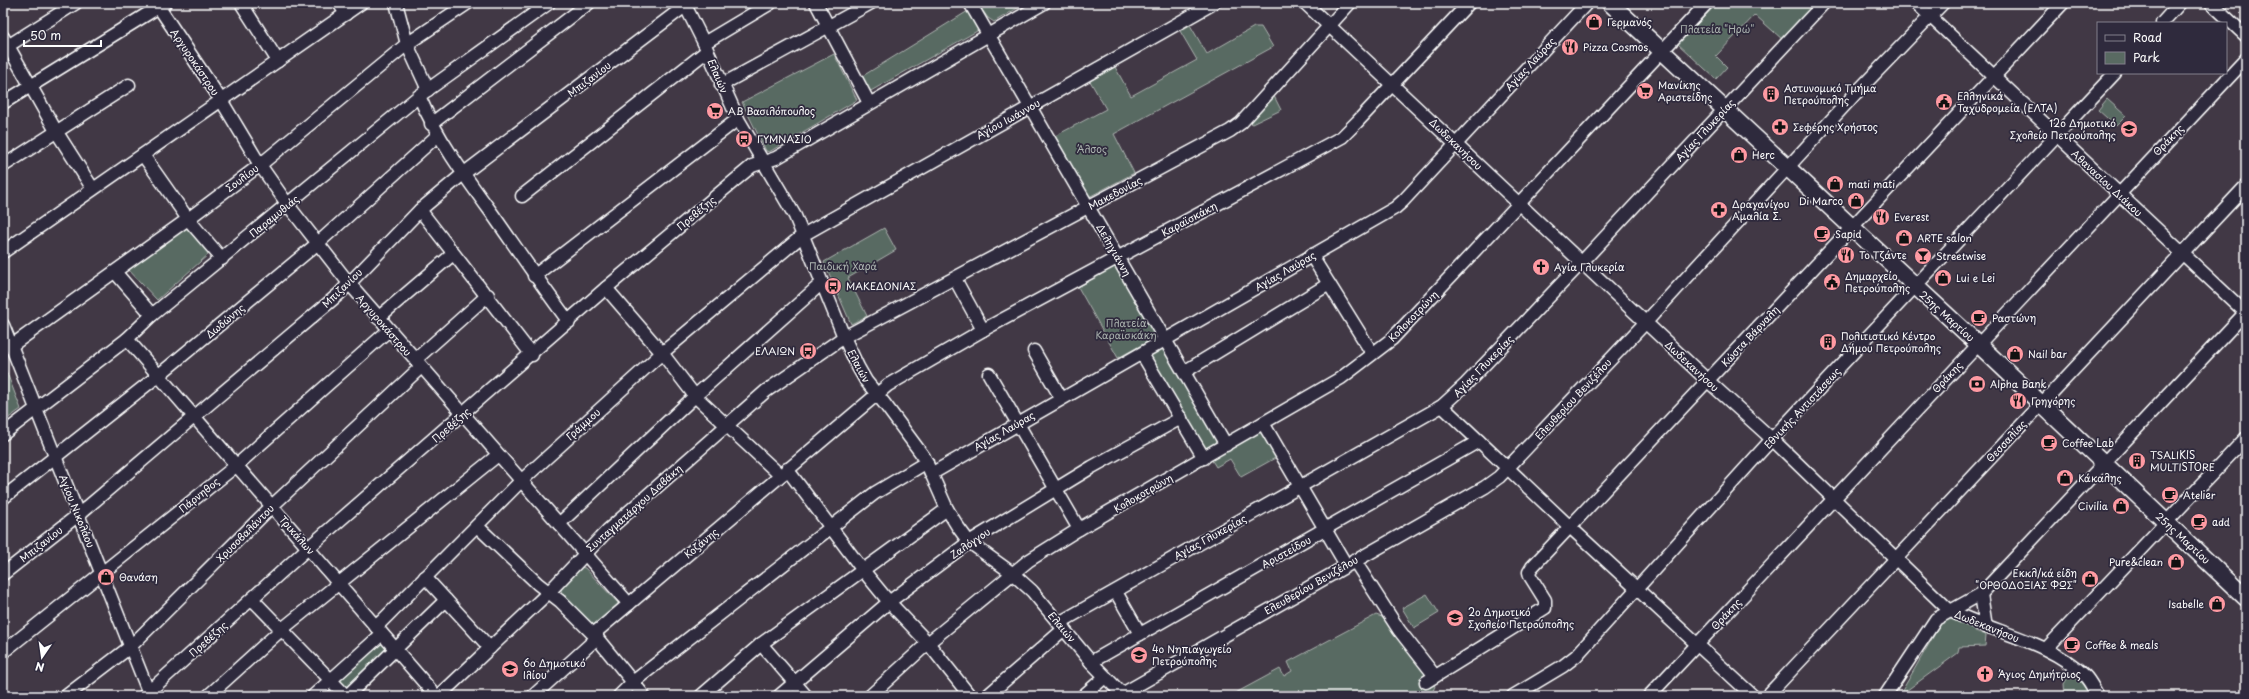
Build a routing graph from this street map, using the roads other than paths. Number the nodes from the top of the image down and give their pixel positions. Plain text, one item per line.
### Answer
1 (76, 3) edge
2 (241, 3) edge
3 (339, 3) edge
4 (362, 3) edge
5 (396, 3) edge
6 (468, 3) edge
7 (549, 3) edge
8 (589, 3) edge
9 (771, 3) edge
10 (816, 3) edge
11 (871, 3) edge
12 (970, 3) edge
13 (1044, 3) edge
14 (1214, 3) edge
15 (1305, 3) edge
16 (1350, 3) edge
17 (1469, 3) edge
18 (1587, 3) edge
19 (1610, 3) edge
20 (1707, 3) edge
21 (1824, 3) edge
22 (1916, 3) edge
23 (1943, 3) edge
24 (2062, 3) edge
25 (2180, 3) edge
26 (2211, 3) edge
27 (160, 5) edge
28 (684, 5) edge
29 (346, 14) junction
30 (1930, 17) junction
31 (2163, 22) edge
32 (1329, 25) junction
33 (828, 27) junction
34 (989, 35) junction
35 (2246, 36) edge
36 (5, 44) edge
37 (407, 44) junction
38 (706, 47) junction
39 (1662, 51) junction
40 (2246, 59) edge
41 (278, 61) junction
42 (2114, 74) edge
43 (1994, 76) junction
44 (1393, 84) junction
45 (129, 85) dead end
46 (721, 85) junction
47 (32, 86) junction
48 (423, 93) junction
49 (221, 100) junction
50 (3, 103) edge
51 (869, 104) junction
52 (1030, 106) junction
53 (1725, 110) junction
54 (738, 119) junction
55 (431, 124) junction
56 (56, 131) junction
57 (438, 135) junction
58 (2057, 135) junction
59 (1455, 143) junction
60 (143, 155) junction
61 (764, 162) junction
62 (260, 165) junction
63 (3, 166) edge
64 (1787, 168) junction
65 (463, 174) junction
66 (2246, 186) edge
67 (93, 189) junction
68 (2119, 194) junction
69 (522, 196) dead end
70 (1518, 203) junction
71 (288, 205) junction
72 (1088, 207) junction
73 (420, 210) junction
74 (188, 219) junction
75 (1851, 228) junction
76 (803, 235) junction
77 (318, 243) junction
78 (3, 252) edge
79 (2182, 253) junction
80 (453, 254) junction
81 (1311, 256) junction
82 (1118, 257) junction
83 (222, 259) junction
84 (1582, 262) junction
85 (115, 272) junction
86 (534, 276) junction
87 (955, 279) junction
88 (348, 282) junction
89 (822, 283) junction
90 (1329, 284) junction
91 (1915, 287) junction
92 (606, 288) junction
93 (488, 295) junction
94 (2246, 312) edge
95 (152, 315) junction
96 (378, 318) junction
97 (569, 322) junction
98 (1646, 322) junction
99 (3, 325) edge
100 (389, 330) junction
101 (983, 330) junction
102 (844, 337) junction
103 (127, 339) junction
104 (1165, 340) junction
105 (1978, 344) junction
106 (11, 346) junction
107 (1034, 351) dead end
108 (662, 353) junction
109 (1372, 353) junction
110 (1142, 354) junction
111 (532, 355) junction
112 (418, 364) junction
113 (1184, 372) junction
114 (989, 374) dead end
115 (159, 376) junction
116 (1708, 381) junction
117 (876, 394) junction
118 (695, 396) junction
119 (1061, 398) junction
120 (2040, 404) junction
121 (1442, 406) junction
122 (36, 410) junction
123 (462, 414) junction
124 (194, 416) junction
125 (1181, 418) junction
126 (1018, 423) junction
127 (1263, 423) junction
128 (727, 425) junction
129 (3, 434) edge
130 (2246, 438) edge
131 (1772, 439) junction
132 (1479, 442) junction
133 (1226, 445) junction
134 (498, 455) junction
135 (55, 457) junction
136 (1204, 458) junction
137 (927, 462) junction
138 (2103, 463) junction
139 (237, 466) junction
140 (1508, 467) junction
141 (783, 472) junction
142 (931, 474) junction
143 (521, 481) junction
144 (1301, 486) junction
145 (1054, 490) junction
146 (3, 498) edge
147 (1835, 499) junction
148 (272, 506) junction
149 (946, 509) junction
150 (78, 515) junction
151 (2166, 522) junction
152 (559, 524) junction
153 (477, 526) junction
154 (1570, 527) junction
155 (1079, 529) junction
156 (831, 530) junction
157 (1326, 530) junction
158 (969, 542) junction
159 (308, 548) junction
160 (584, 553) junction
161 (1897, 558) junction
162 (1350, 563) junction
163 (862, 569) junction
164 (101, 573) junction
165 (1012, 573) junction
166 (3, 574) edge
167 (425, 577) junction
168 (339, 584) junction
169 (1636, 588) junction
170 (549, 592) junction
171 (1116, 592) junction
172 (1981, 594) junction
173 (2246, 598) edge
174 (252, 599) junction
175 (446, 600) junction
176 (889, 602) junction
177 (629, 604) junction
178 (1949, 610) junction
179 (1061, 626) junction
180 (1986, 627) junction
181 (281, 630) junction
182 (379, 631) junction
183 (1140, 634) junction
184 (597, 638) junction
185 (928, 643) junction
186 (761, 644) junction
187 (1697, 645) junction
188 (130, 646) junction
189 (490, 648) junction
190 (395, 649) junction
191 (2046, 650) junction
192 (3, 652) edge
193 (1091, 662) junction
194 (1105, 677) junction
195 (331, 680) junction
196 (633, 682) junction
197 (795, 682) junction
198 (148, 695) edge
199 (1123, 695) edge
200 (66, 696) edge
201 (208, 696) edge
202 (313, 696) edge
203 (346, 696) edge
204 (436, 696) edge
205 (439, 696) edge
206 (533, 696) edge
207 (619, 696) edge
208 (644, 696) edge
209 (701, 696) edge
210 (779, 696) edge
211 (806, 696) edge
212 (870, 696) edge
213 (970, 696) edge
214 (987, 696) edge
215 (1083, 696) edge
216 (1513, 696) edge
217 (1648, 696) edge
218 (1753, 696) edge
219 (1767, 696) edge
220 (1884, 696) edge
221 (2098, 696) edge

1 - 36 street
2 - 41 street
3 - 29 street
4 - 29 street
5 - 37 street
6 - 37 street, Σουλίου
7 - 48 street, Παραμυθιάς
8 - 55 street
9 - 38 street
10 - 33 street
11 - 33 street
12 - 34 street, Δεληγιάννη
13 - 34 street, Πρεβέζης
14 - 52 street, Αγίου Ιωάννου
15 - 32 street, Δωδεκανήσου
16 - 32 street, Μακεδονίας
17 - 44 street, Καραϊσκάκη
18 - 59 street, Αγίας Λαύρας
19 - 39 main road, 25ης Μαρτίου
20 - 39 street, Κολοκοτρώνη
21 - 53 street, Αγίας Γλυκερίας
22 - 30 street, Αθανασίου Διάκου
23 - 30 street, Ελευθερίου Βενιζέλου
24 - 43 street, Κώστα Βάρναλη
25 - 31 street
26 - 35 street
27 - 47 street
27 - 49 street, Αργυροκάστρου
28 - 38 street, Ελαιών
28 - 65 street, Μπιζανίου
29 - 41 street
30 - 43 street, Αθανασίου Διάκου
30 - 64 street, Ελευθερίου Βενιζέλου
32 - 44 street, Δωδεκανήσου
32 - 72 street, Μακεδονίας
33 - 46 street
33 - 51 street
34 - 51 street, Πρεβέζης
34 - 52 street, Δεληγιάννη
36 - 47 street
37 - 48 street
37 - 62 street, Σουλίου
38 - 46 street, Ελαιών
38 - 69 street
39 - 53 main road, 25ης Μαρτίου
39 - 70 street, Κολοκοτρώνη
40 - 68 street, Θράκης
41 - 49 street
42 - 58 street, Εθνικής Αντιστάσεως
43 - 58 street, Αθανασίου Διάκου
43 - 75 street, Κώστα Βάρναλη
44 - 59 street, Δωδεκανήσου
44 - 82 street, Καραϊσκάκη
45 - 56 street
46 - 54 street, Ελαιών
47 - 50 street
47 - 56 street
48 - 55 street
48 - 71 street, Παραμυθιάς
49 - 60 street
49 - 62 street, Αργυροκάστρου
51 - 61 street, Πρεβέζης
52 - 72 street, Δεληγιάννη
52 - 76 street, Αγίου Ιωάννου
53 - 64 main road, 25ης Μαρτίου
53 - 84 street, Αγίας Γλυκερίας
54 - 61 street, Ελαιών
54 - 86 street
55 - 57 street
56 - 63 street
56 - 67 street
57 - 65 street
57 - 77 street, Δωδώνης
58 - 68 street, Αθανασίου Διάκου
58 - 91 street, Εθνικής Αντιστάσεως
59 - 70 street, Δωδεκανήσου
59 - 81 street, Αγίας Λαύρας
60 - 67 street
60 - 74 street
61 - 76 street, Ελαιών
61 - 92 street, Πρεβέζης
62 - 71 street, Αργυροκάστρου
62 - 74 street, Σουλίου
64 - 75 main road, 25ης Μαρτίου
64 - 98 street, Ελευθερίου Βενιζέλου
65 - 73 street, Μπιζανίου
65 - 86 street
66 - 79 street, Θεσσαλίας
67 - 78 street
68 - 79 street, Αθανασίου Διάκου
68 - 105 street, Θράκης
70 - 84 street, Δωδεκανήσου
70 - 109 street, Κολοκοτρώνη
71 - 77 street, Αργυροκάστρου
71 - 83 street, Παραμυθιάς
72 - 82 street, Δεληγιάννη
72 - 87 street, Μακεδονίας
73 - 80 street
73 - 88 street, Μπιζανίου
74 - 83 street
74 - 85 street, Σουλίου
75 - 91 main road, 25ης Μαρτίου
75 - 116 street, Κώστα Βάρναλη
76 - 89 street, Ελαιών
76 - 108 street, Γράμμου
77 - 88 street, Αργυροκάστρου
77 - 115 street, Δωδώνης
79 - 94 street, Αθανασίου Διάκου
79 - 120 street, Θεσσαλίας
80 - 93 street
80 - 96 street
81 - 90 street
81 - 104 street, Αγίας Λαύρας
82 - 101 street, Καραϊσκάκη
82 - 104 street, Δεληγιάννη
83 - 95 street, Παραμυθιάς
84 - 98 street, Δωδεκανήσου
84 - 121 street, Αγίας Γλυκερίας
85 - 95 street
85 - 106 street, Σουλίου
86 - 97 street
87 - 101 street
87 - 102 street, Μακεδονίας
88 - 96 street, Αργυροκάστρου
88 - 124 street, Μπιζανίου
89 - 102 street, Ελαιών
89 - 118 street
90 - 109 street
90 - 113 street
91 - 105 main road, 25ης Μαρτίου
91 - 131 street, Εθνικής Αντιστάσεως
92 - 97 street, Πρεβέζης
92 - 108 street
93 - 111 street
93 - 112 street, Χρυσοβαλάντου
94 - 138 street
95 - 103 street, Παραμυθιάς
96 - 100 street, Αργυροκάστρου
97 - 111 street, Πρεβέζης
98 - 116 street, Δωδεκανήσου
98 - 140 street, Ελευθερίου Βενιζέλου
99 - 106 street, Αγίου Νικολάου
100 - 112 street, Αργυροκάστρου
100 - 139 street, Πάρνηθος
101 - 117 street, Καραϊσκάκη
102 - 117 street, Ελαιών
102 - 128 street, Συνταγματάρχου Δαβάκη
103 - 115 street, Τρικάλων
103 - 122 street, Παραμυθιάς
104 - 110 street, Αγίας Λαύρας
104 - 113 street, Δεληγιάννη
105 - 120 main road, 25ης Μαρτίου
105 - 147 street, Θράκης
106 - 122 street, Αγίου Νικολάου
107 - 119 street
108 - 118 street
108 - 143 street, Γράμμου
109 - 127 street, Κολοκοτρώνη
110 - 119 street, Αγίας Λαύρας
110 - 125 street
111 - 123 street, Πρεβέζης
112 - 123 street, Αργυροκάστρου
112 - 148 street, Χρυσοβαλάντου
113 - 133 street, Δεληγιάννη
114 - 126 street
115 - 124 street, Τρικάλων
115 - 135 street, Δωδώνης
116 - 131 street, Δωδεκανήσου
116 - 154 street, Κώστα Βάρναλη
117 - 137 street, Ελαιών
117 - 141 street, Κοζάνης
118 - 128 street
118 - 152 street
119 - 126 street, Αγίας Λαύρας
120 - 138 main road, 25ης Μαρτίου
120 - 161 street, Θεσσαλίας
121 - 132 street
121 - 144 street, Αγίας Γλυκερίας
122 - 129 street, Παραμυθιάς
122 - 135 street, Αγίου Νικολάου
123 - 134 street, Αργυροκάστρου
123 - 159 street, Πρεβέζης
124 - 139 street, Τρικάλων
124 - 150 street, Μπιζανίου
125 - 136 street
125 - 145 street, Ζαλόγγου
126 - 142 street, Αγίας Λαύρας
126 - 145 street
127 - 133 street, Κολοκοτρώνη
127 - 144 street
128 - 141 street
128 - 160 street, Συνταγματάρχου Δαβάκη
130 - 151 street
131 - 147 street, Δωδεκανήσου
131 - 169 street, Εθνικής Αντιστάσεως
132 - 140 street
132 - 157 street, Αριστείδου
133 - 136 street, Κολοκοτρώνη
134 - 143 street, Αργυροκάστρου
134 - 168 street
135 - 146 street, Δωδώνης
135 - 150 street, Αγίου Νικολάου
136 - 155 street, Κολοκοτρώνη
137 - 142 street, Ελαιών
137 - 156 street
138 - 151 main road, 25ης Μαρτίου
138 - 172 street
139 - 148 street, Τρικάλων
139 - 164 street, Πάρνηθος
140 - 154 street
140 - 162 street, Ελευθερίου Βενιζέλου
141 - 156 street
141 - 177 street, Κοζάνης
142 - 149 street, Ελαιών
143 - 152 street, Αργυροκάστρου
143 - 153 street, Γράμμου
144 - 157 street
144 - 171 street, Αγίας Γλυκερίας
145 - 155 street
145 - 158 street, Ζαλόγγου
147 - 161 street, Δωδεκανήσου
147 - 187 street, Θράκης
148 - 159 street, Τρικάλων
148 - 188 street, Χρυσοβαλάντου
149 - 158 street, Ελαιών
149 - 163 street
150 - 164 street, Αγίου Νικολάου
150 - 166 street, Μπιζανίου
151 - 173 main road, 25ης Μαρτίου
151 - 191 street
152 - 160 street, Αργυροκάστρου
153 - 167 street, Γράμμου
153 - 170 street
154 - 162 street, Κώστα Βάρναλη
154 - 169 street
155 - 165 street, Κολοκοτρώνη
156 - 163 street
156 - 196 street
157 - 162 street
157 - 183 street, Αριστείδου
158 - 165 street, Ελαιών
158 - 176 street, Ζαλόγγου
159 - 168 street, Τρικάλων
159 - 174 street, Πρεβέζης
160 - 170 street, Συνταγματάρχου Δαβάκη
160 - 177 street, Αργυροκάστρου
161 - 178 street, Δωδεκανήσου
161 - 219 street, Θεσσαλίας
162 - 199 street, Ελευθερίου Βενιζέλου
163 - 176 street
163 - 186 street
164 - 188 street, Αγίου Νικολάου
164 - 192 street, Πάρνηθος
165 - 179 street, Ελαιών
165 - 185 street, Κολοκοτρώνη
167 - 175 street
167 - 182 street, Γράμμου
168 - 181 street
168 - 182 street, Τρικάλων
169 - 187 street
169 - 216 street, Εθνικής Αντιστάσεως
170 - 184 street
170 - 189 street, Συνταγματάρχου Δαβάκη
171 - 179 street, Αγίας Γλυκερίας
171 - 183 street
172 - 178 street
172 - 180 street
174 - 181 street
174 - 198 street, Πρεβέζης
175 - 189 street
175 - 190 street
176 - 185 street
176 - 197 street, Ζαλόγγου
177 - 184 street, Κοζάνης
178 - 180 street, Δωδεκανήσου
178 - 220 street
179 - 193 street, Ελαιών
179 - 214 street, Αγίας Γλυκερίας
180 - 191 street, Δωδεκανήσου
181 - 195 street
181 - 201 street
182 - 190 street, Τρικάλων
182 - 195 street, Γράμμου
183 - 193 street, Αριστείδου
184 - 196 street
184 - 206 street, Κοζάνης
185 - 212 street, Κολοκοτρώνη
185 - 213 street
186 - 197 street
186 - 209 street
187 - 217 street, Θράκης
187 - 218 street
188 - 198 street, Αγίου Νικολάου
188 - 200 street, Χρυσοβαλάντου
189 - 205 street, Συνταγματάρχου Δαβάκη
190 - 203 street
190 - 204 street, Τρικάλων
191 - 221 street, Δωδεκανήσου
193 - 194 street, Ελαιών
194 - 199 street, Ελαιών
194 - 215 street
195 - 202 street, Γράμμου
195 - 203 street
196 - 207 street
196 - 208 street
197 - 210 street, Ζαλόγγου
197 - 211 street

